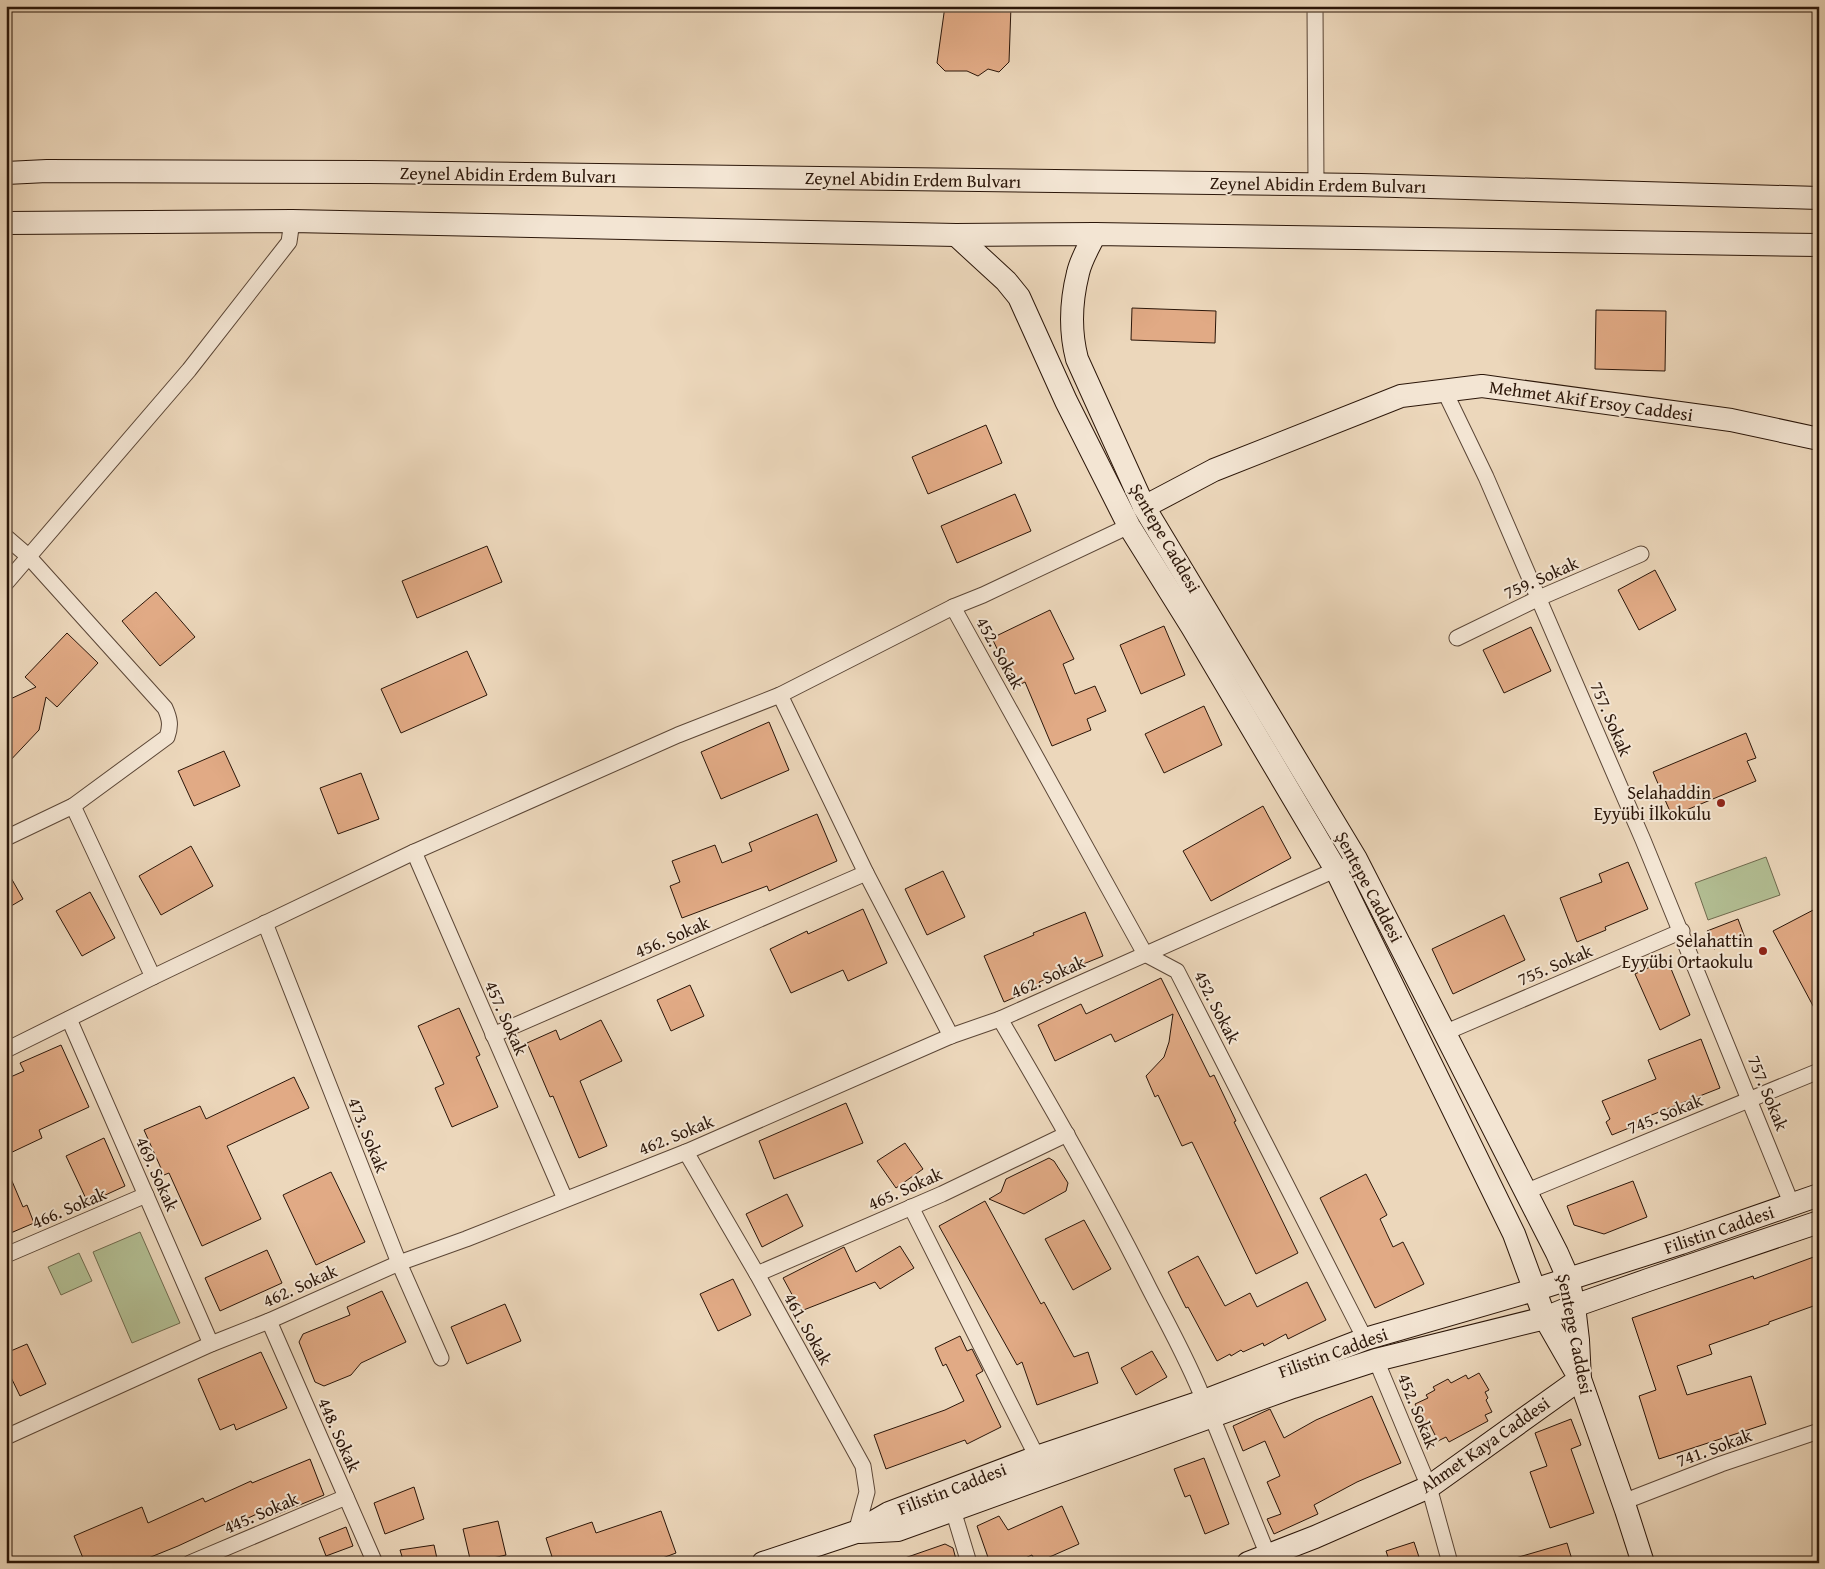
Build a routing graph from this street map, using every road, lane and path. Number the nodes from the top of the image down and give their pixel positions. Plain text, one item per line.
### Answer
1 (1315, 6) edge
2 (6, 173) edge
3 (1316, 185) junction
4 (1819, 198) edge
5 (292, 221) junction
6 (6, 223) edge
7 (1095, 234) junction
8 (956, 235) junction
9 (1819, 245) edge
10 (1444, 390) junction
11 (1819, 439) edge
12 (1144, 507) junction
13 (1129, 526) junction
14 (6, 537) edge
15 (1641, 554) dead end
16 (28, 556) junction
17 (6, 583) edge
18 (1539, 598) junction
19 (953, 607) junction
20 (1457, 638) dead end
21 (780, 695) junction
22 (73, 806) junction
23 (6, 838) edge
24 (414, 852) junction
25 (1356, 859) junction
26 (1336, 870) junction
27 (866, 873) junction
28 (265, 923) junction
29 (1682, 931) junction
30 (1145, 954) junction
31 (153, 976) junction
32 (69, 1018) junction
33 (1000, 1019) junction
34 (1444, 1033) junction
35 (493, 1035) junction
36 (951, 1036) junction
37 (6, 1050) edge
38 (1819, 1071) edge
39 (1750, 1099) junction
40 (1067, 1134) junction
41 (686, 1152) junction
42 (1525, 1192) junction
43 (146, 1195) junction
44 (1819, 1196) edge
45 (566, 1199) junction
46 (1792, 1205) junction
47 (911, 1207) junction
48 (1819, 1222) edge
49 (6, 1256) edge
50 (399, 1263) junction
51 (756, 1274) junction
52 (1568, 1278) junction
53 (1534, 1290) junction
54 (1574, 1306) junction
55 (1545, 1318) junction
56 (268, 1321) junction
57 (1365, 1339) junction
58 (211, 1344) junction
59 (441, 1358) dead end
60 (1376, 1360) junction
61 (1580, 1379) junction
62 (1208, 1409) junction
63 (1819, 1431) edge
64 (6, 1437) edge
65 (1037, 1457) junction
66 (1429, 1487) junction
67 (346, 1497) junction
68 (1623, 1502) junction
69 (953, 1510) junction
70 (856, 1532) junction
71 (1262, 1561) edge
72 (190, 1563) edge
73 (375, 1563) edge
74 (763, 1563) edge
75 (969, 1563) edge
76 (1450, 1563) edge
77 (1643, 1563) edge

1 - 3 street
2 - 3 street, Zeynel Abidin Erdem Bulvarı
3 - 4 street, Zeynel Abidin Erdem Bulvarı
5 - 6 street
5 - 8 street
5 - 16 street
7 - 8 street
7 - 9 street
7 - 12 street, Şentepe Caddesi
8 - 13 street
10 - 11 street, Mehmet Akif Ersoy Caddesi
10 - 12 street, Mehmet Akif Ersoy Caddesi
10 - 18 street, 757. Sokak
12 - 25 street, Şentepe Caddesi
13 - 19 street
13 - 26 street
14 - 16 street
15 - 18 street, 759. Sokak
16 - 17 street
16 - 22 street
18 - 20 street, 759. Sokak
18 - 29 street, 757. Sokak
19 - 21 street
19 - 30 street, 452. Sokak
21 - 24 street
21 - 27 street
22 - 23 street
22 - 31 street
24 - 28 street
24 - 35 street, 457. Sokak
25 - 26 street, 462. Sokak
25 - 34 street, Şentepe Caddesi
26 - 30 street, 462. Sokak
26 - 53 street
27 - 35 street, 456. Sokak
27 - 36 street
28 - 31 street
28 - 50 street, 473. Sokak
29 - 34 street, 755. Sokak
29 - 39 street, 757. Sokak
30 - 33 street, 462. Sokak
30 - 57 street, 452. Sokak
31 - 32 street
32 - 37 street
32 - 43 street, 469. Sokak
33 - 36 street, 462. Sokak
33 - 40 street
34 - 42 street, Şentepe Caddesi
35 - 45 street, 457. Sokak
36 - 41 street, 462. Sokak
38 - 39 street, 745. Sokak
39 - 42 street, 745. Sokak
39 - 46 street, 757. Sokak
40 - 47 street, 465. Sokak
40 - 62 street
41 - 45 street, 462. Sokak
41 - 51 street, 461. Sokak
42 - 52 street, Şentepe Caddesi
43 - 49 street, 466. Sokak
43 - 58 street, 469. Sokak
44 - 46 street, Filistin Caddesi
45 - 50 street, 462. Sokak
46 - 52 street, Filistin Caddesi
47 - 51 street, 465. Sokak
47 - 65 street
48 - 54 street, Filistin Caddesi
50 - 56 street, 462. Sokak
50 - 59 street, 473. Sokak
51 - 70 street, 461. Sokak
52 - 53 street, Filistin Caddesi
52 - 54 street, Şentepe Caddesi
53 - 55 street
53 - 57 street, Filistin Caddesi
54 - 55 street, Filistin Caddesi
54 - 61 street, Şentepe Caddesi
55 - 60 street, Filistin Caddesi
55 - 61 street
56 - 58 street, 462. Sokak
56 - 67 street, 448. Sokak
57 - 62 street, Filistin Caddesi
58 - 64 street, 462. Sokak
60 - 62 street, Filistin Caddesi
60 - 66 street, 452. Sokak
61 - 66 street, Ahmet Kaya Caddesi
61 - 68 street, Şentepe Caddesi
62 - 65 street, Filistin Caddesi
62 - 69 street, Filistin Caddesi
62 - 71 street
63 - 68 street, 741. Sokak
65 - 70 street, Filistin Caddesi
66 - 71 street, Ahmet Kaya Caddesi
66 - 76 street, 452. Sokak
67 - 72 street, 445. Sokak
67 - 73 street, 448. Sokak
68 - 77 street, Şentepe Caddesi
69 - 70 street, Filistin Caddesi
69 - 75 street
70 - 74 street, Filistin Caddesi

